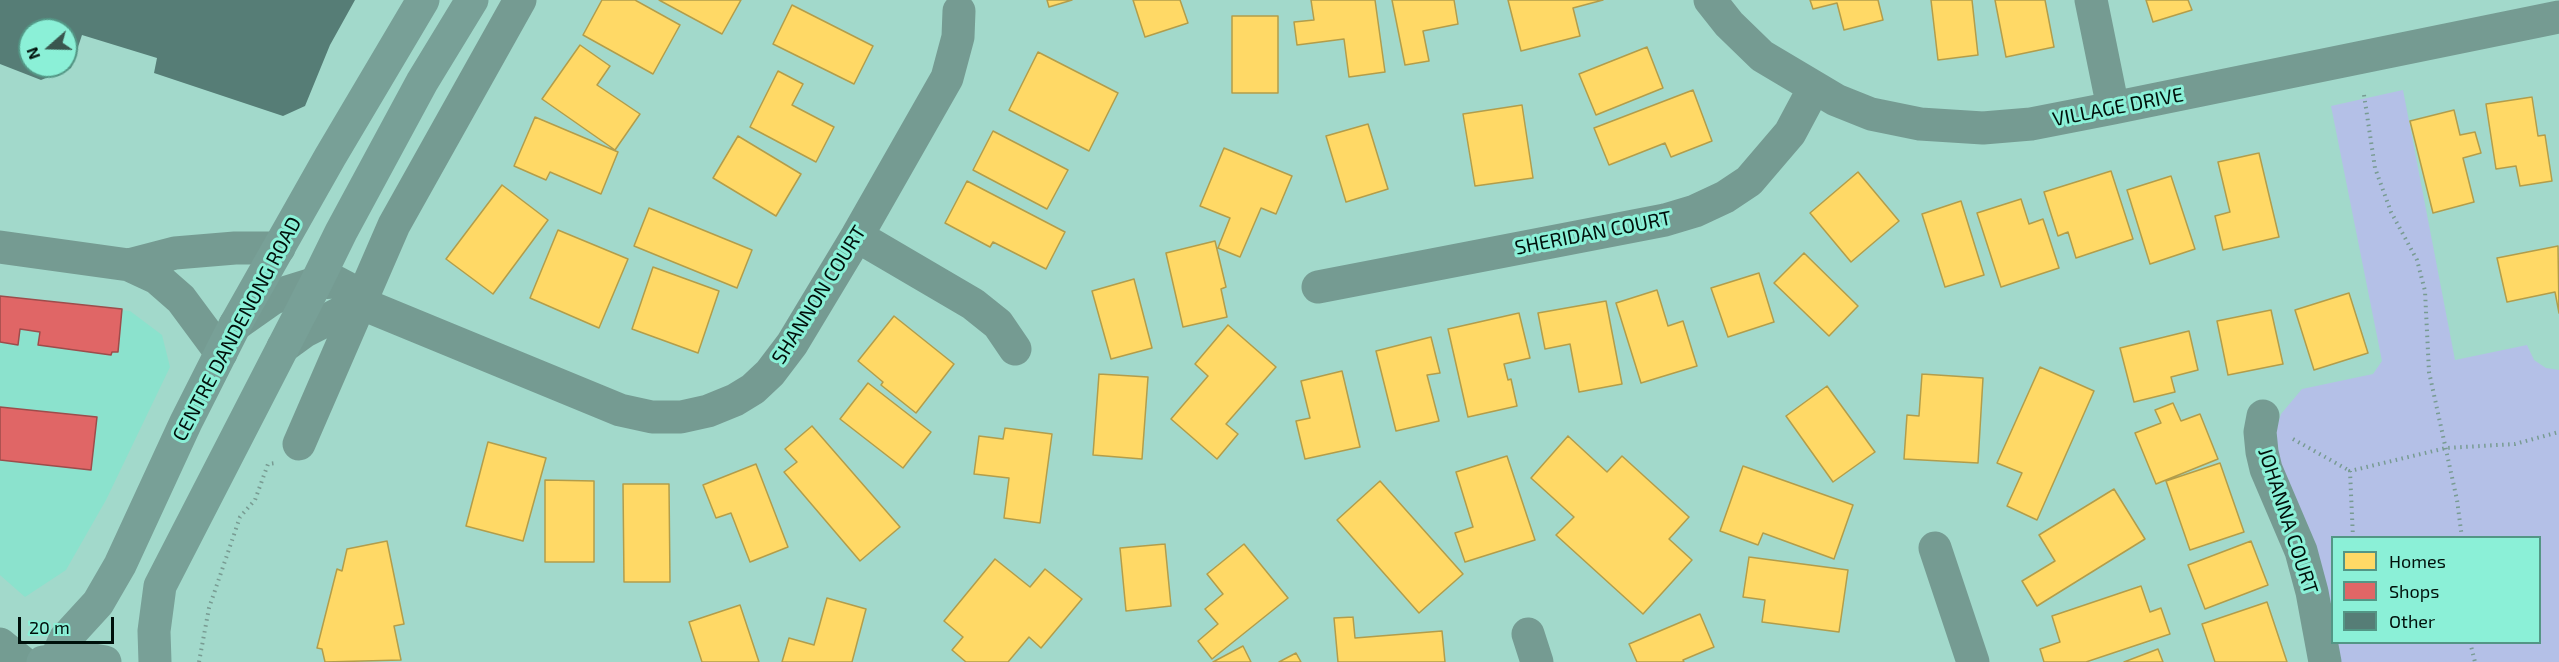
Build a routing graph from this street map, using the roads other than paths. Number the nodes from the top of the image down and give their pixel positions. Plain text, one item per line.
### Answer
1 (423, 0) edge
2 (472, 0) edge
3 (520, 0) edge
4 (1710, 0) edge
5 (2091, 0) edge
6 (959, 11) dead end
7 (2512, 13) edge
8 (2559, 17) edge
9 (1814, 88) junction
10 (2113, 108) junction
11 (858, 236) junction
12 (0, 248) edge
13 (279, 248) junction
14 (129, 265) junction
15 (316, 283) junction
16 (1318, 287) dead end
17 (360, 303) junction
18 (228, 339) junction
19 (284, 347) junction
20 (1015, 349) dead end
21 (2263, 416) road end
22 (299, 444) road end
23 (1935, 548) dead end
24 (0, 644) edge
25 (50, 660) edge
26 (22, 662) edge
27 (105, 662) edge
28 (155, 662) edge
29 (1973, 662) edge
30 (2325, 662) edge

1 - 13 main road, CENTRE DANDENONG ROAD
2 - 15 main road
3 - 17 street
4 - 9 street, VILLAGE DRIVE
5 - 10 street
6 - 11 street, SHANNON COURT
7 - 8 street, VILLAGE DRIVE
7 - 10 street, VILLAGE DRIVE
9 - 10 street, VILLAGE DRIVE
9 - 16 street, SHERIDAN COURT
11 - 17 street, SHANNON COURT
11 - 20 street
12 - 14 street
13 - 14 street
13 - 18 main road, CENTRE DANDENONG ROAD
14 - 18 street
15 - 17 street, SHANNON COURT
15 - 18 street, SHANNON COURT
15 - 19 main road
17 - 19 street
17 - 22 street
18 - 25 main road, CENTRE DANDENONG ROAD
19 - 28 main road
21 - 30 street, JOHANNA COURT
23 - 29 street
24 - 26 main road
25 - 27 main road

